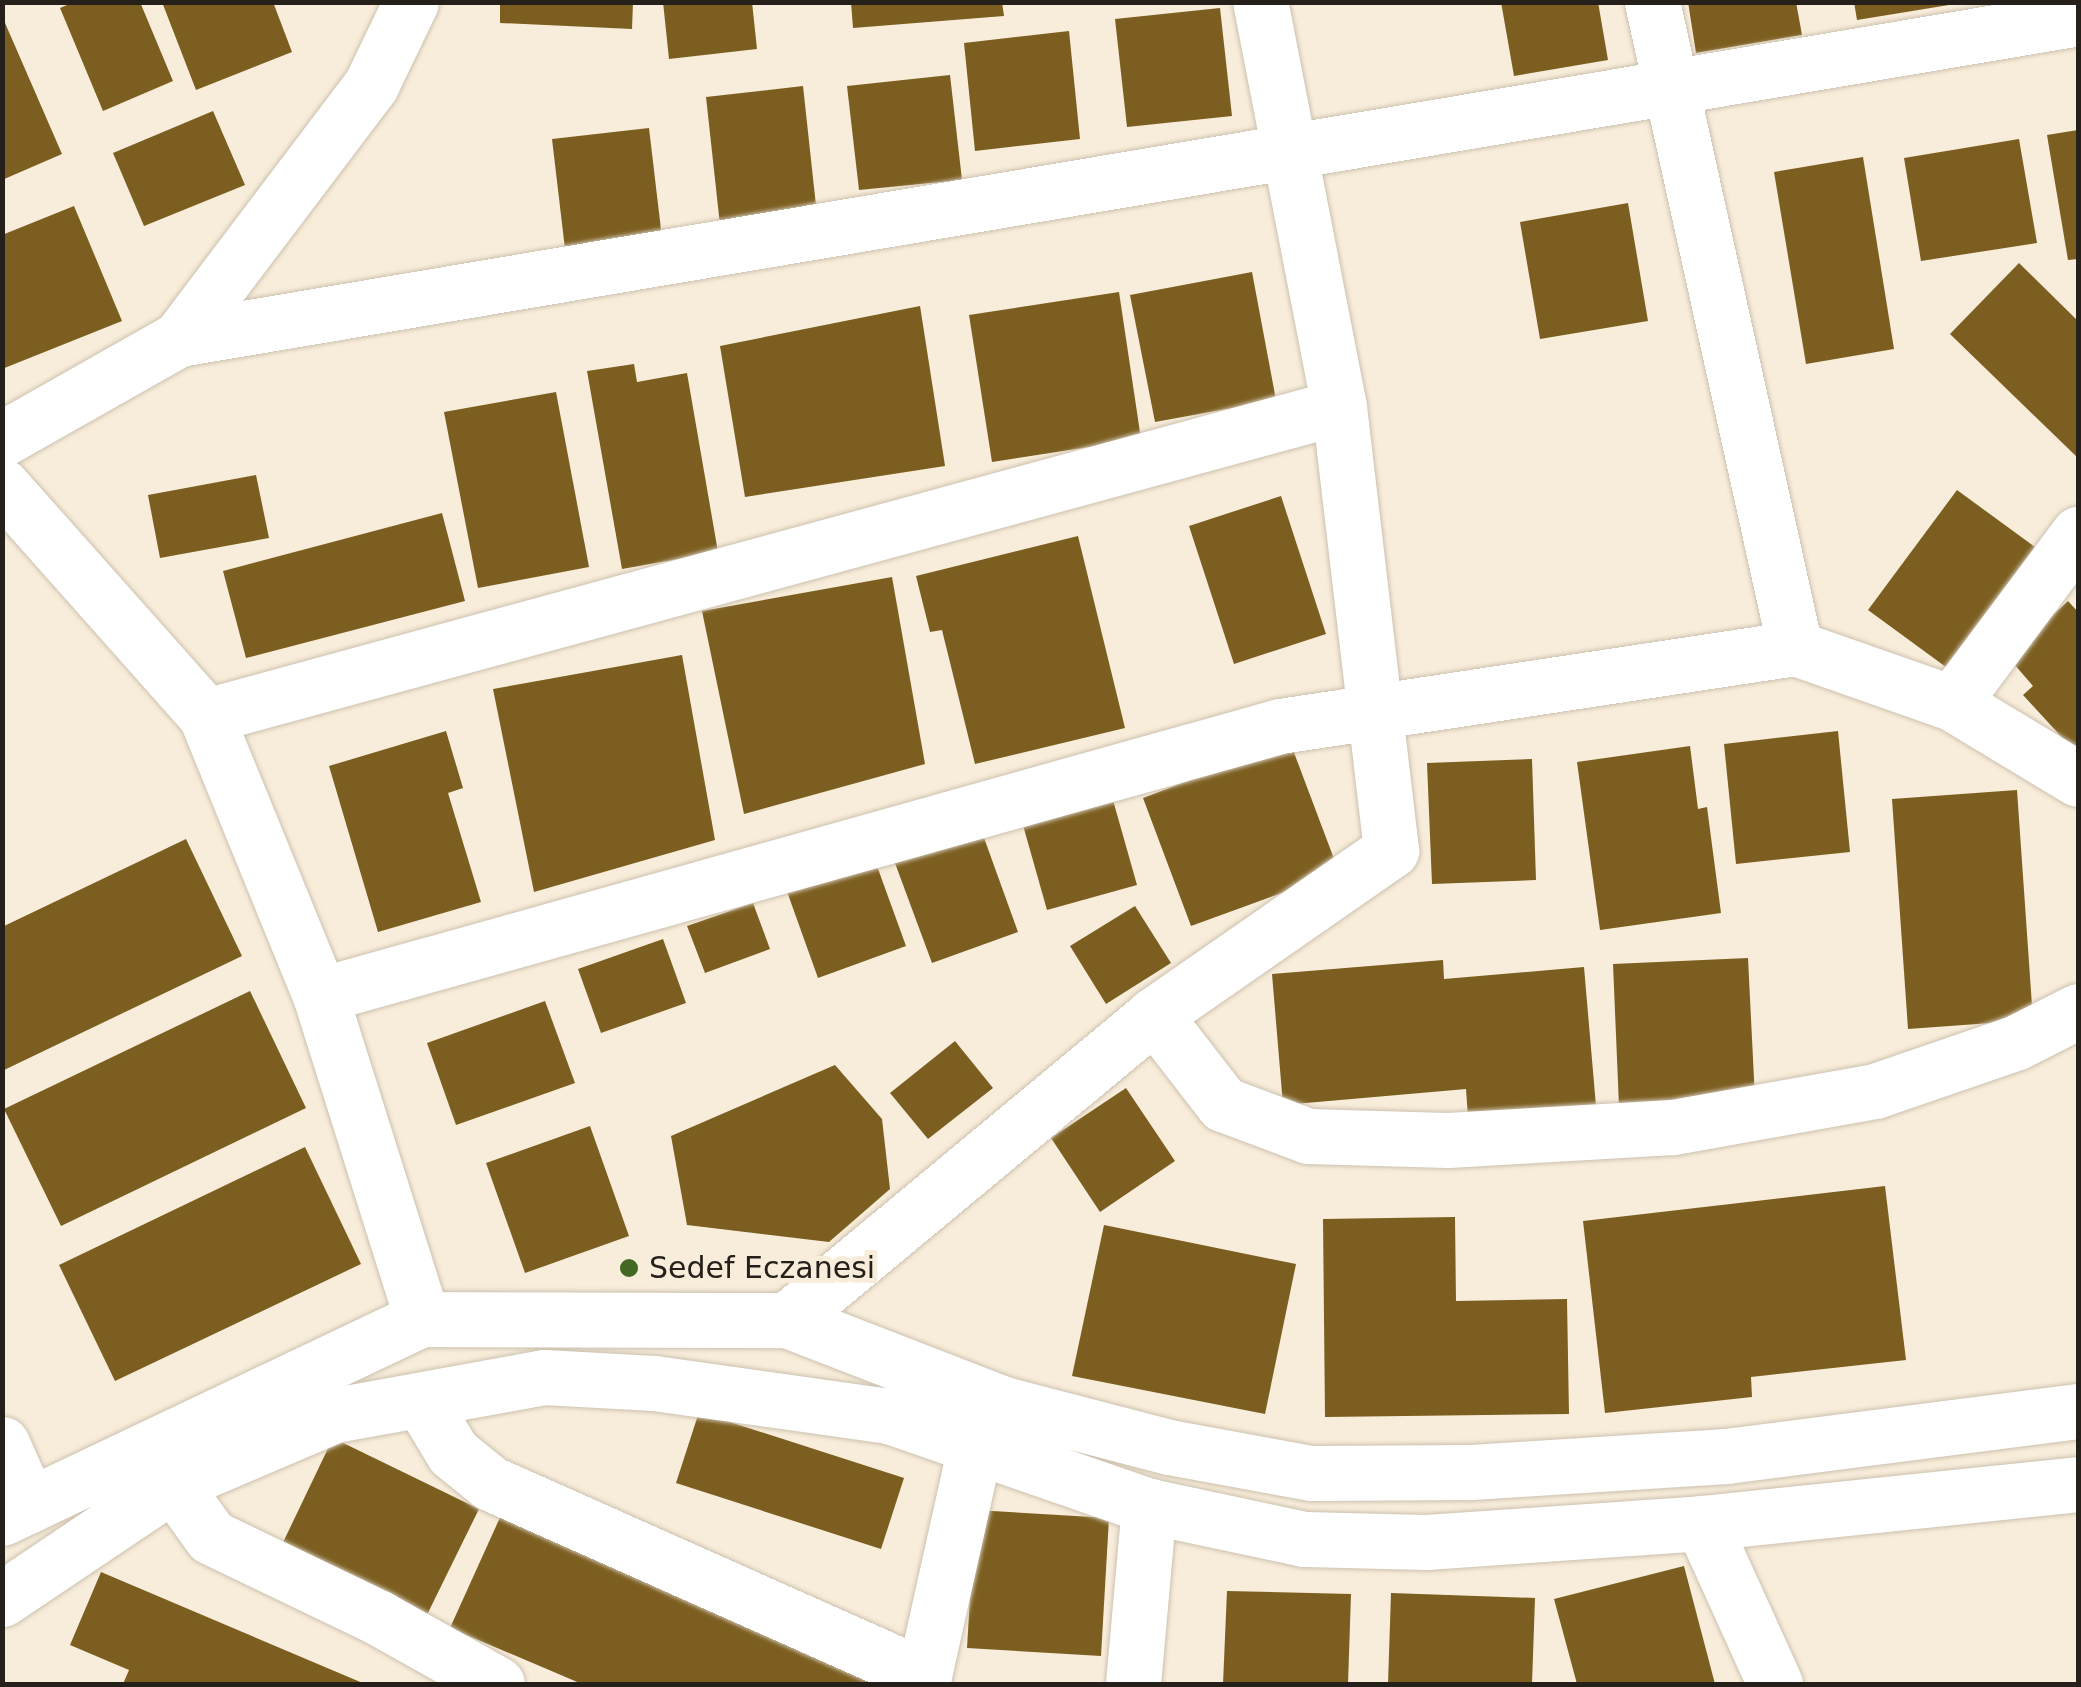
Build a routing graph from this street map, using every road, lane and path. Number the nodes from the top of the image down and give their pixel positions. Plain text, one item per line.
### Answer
1 (411, 2) edge
2 (1260, 2) edge
3 (1652, 2) edge
4 (2013, 16) edge
5 (2078, 18) edge
6 (1673, 89) junction
7 (1290, 156) junction
8 (179, 339) junction
9 (1339, 408) junction
10 (2, 439) edge
11 (2, 486) edge
12 (2078, 534) edge
13 (1795, 648) junction
14 (1952, 703) junction
15 (1373, 713) junction
16 (206, 716) junction
17 (2078, 779) edge
18 (320, 995) junction
19 (2078, 1011) edge
20 (1154, 1014) junction
21 (422, 1319) junction
22 (787, 1320) junction
23 (420, 1400) junction
24 (2078, 1410) edge
25 (2, 1444) edge
26 (974, 1446) junction
27 (172, 1484) junction
28 (2078, 1484) edge
29 (1149, 1506) junction
30 (16, 1511) edge
31 (1702, 1524) junction
32 (2, 1599) edge
33 (923, 1680) edge
34 (497, 1684) edge
35 (1133, 1684) edge
36 (1776, 1684) edge

1 - 8 street
2 - 7 street
3 - 6 street
4 - 5 street
4 - 6 street
6 - 7 street
6 - 13 street
7 - 8 street
7 - 9 street
8 - 10 street
9 - 15 street
9 - 16 street
11 - 16 street
12 - 14 street
13 - 14 street
13 - 15 street
14 - 17 street
15 - 18 street
15 - 20 street
16 - 18 street
18 - 21 street
19 - 20 street
20 - 22 street
21 - 22 street
21 - 30 street
22 - 24 street
23 - 26 street
23 - 27 street
23 - 33 street
25 - 30 street
26 - 29 street
26 - 33 street
27 - 32 street
27 - 34 street
28 - 31 street
29 - 31 street
29 - 35 street
31 - 36 street

